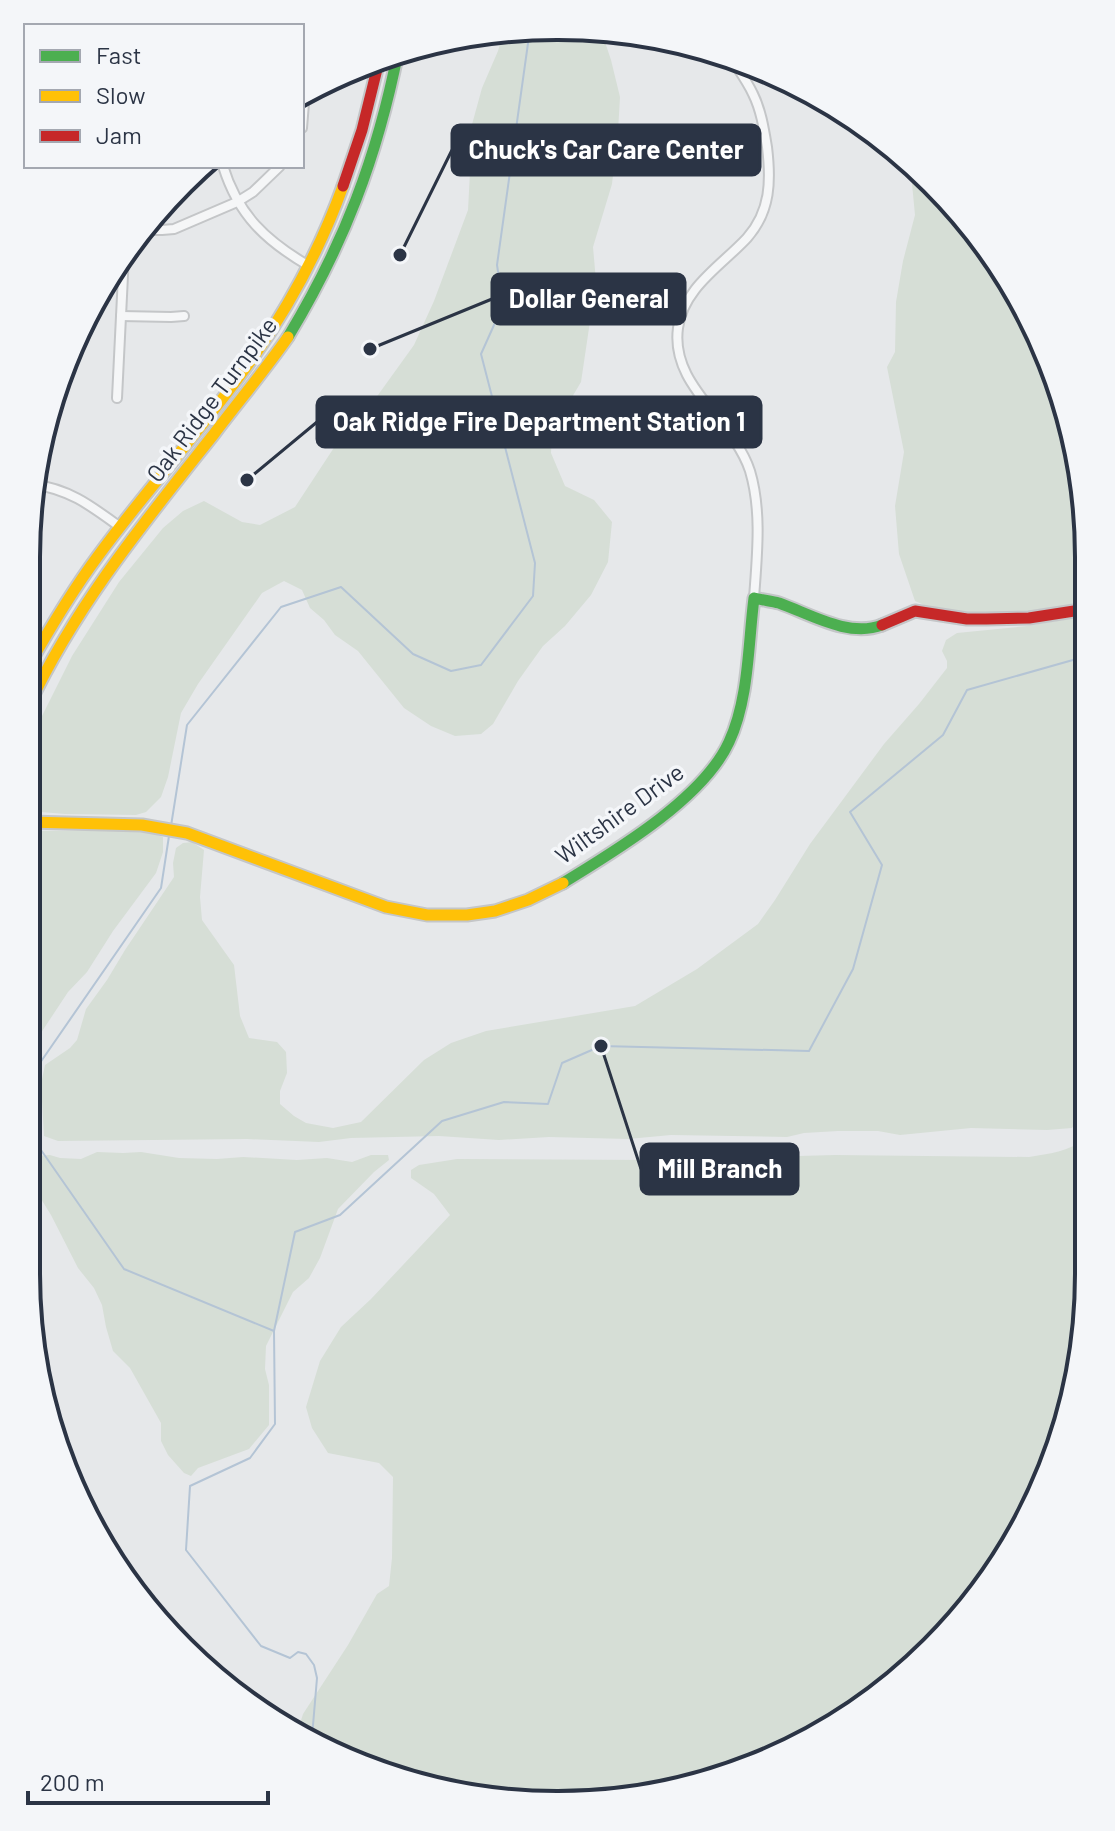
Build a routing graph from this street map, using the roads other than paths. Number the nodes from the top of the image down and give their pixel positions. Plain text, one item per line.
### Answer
1 (395, 66) edge
2 (377, 72) edge
3 (740, 73) edge
4 (224, 168) edge
5 (278, 168) edge
6 (237, 202) junction
7 (157, 230) edge
8 (309, 266) junction
9 (324, 274) junction
10 (123, 277) edge
11 (121, 316) junction
12 (184, 316) dead end
13 (117, 398) dead end
14 (186, 443) junction
15 (199, 454) junction
16 (45, 486) edge
17 (120, 527) junction
18 (133, 537) junction
19 (754, 598) junction
20 (1075, 611) edge
21 (40, 646) edge
22 (40, 684) edge
23 (40, 822) edge

1 - 9 main road, Oak Ridge Turnpike
2 - 8 main road, Oak Ridge Turnpike
3 - 19 street, Wiltshire Drive
4 - 6 street
5 - 6 street
6 - 7 street
6 - 8 street
8 - 9 main road
8 - 14 main road, Oak Ridge Turnpike
9 - 15 main road, Oak Ridge Turnpike
10 - 11 street
11 - 12 street
11 - 13 street
14 - 15 main road
14 - 17 main road, Oak Ridge Turnpike
15 - 18 main road, Oak Ridge Turnpike
16 - 17 street
17 - 18 main road
17 - 21 main road, Oak Ridge Turnpike
18 - 22 main road, Oak Ridge Turnpike
19 - 20 main road
19 - 23 main road, Wiltshire Drive

